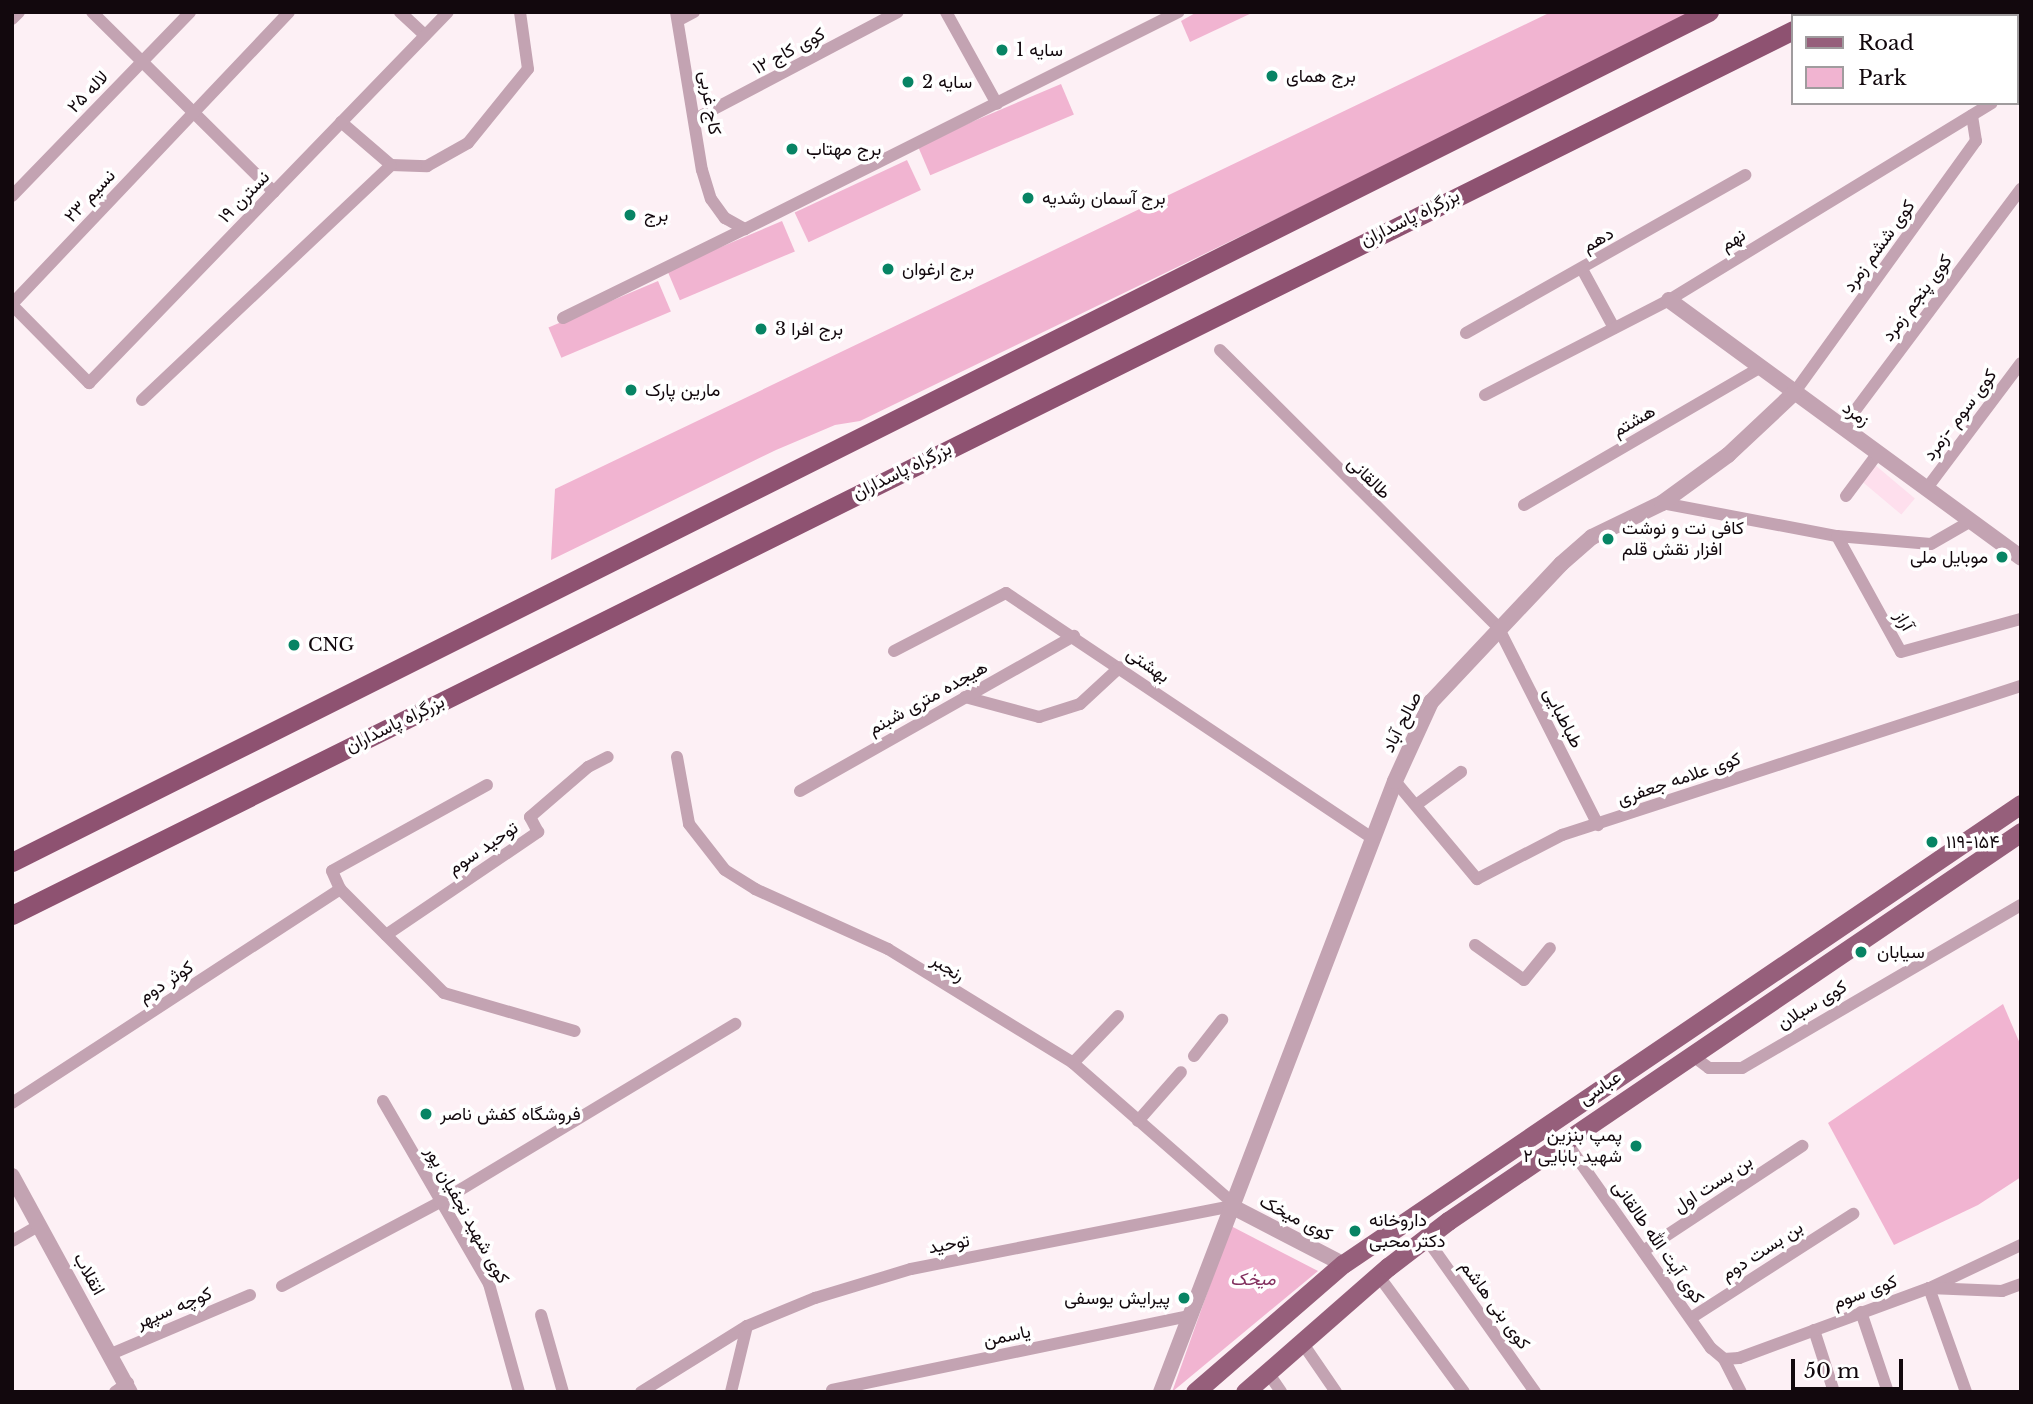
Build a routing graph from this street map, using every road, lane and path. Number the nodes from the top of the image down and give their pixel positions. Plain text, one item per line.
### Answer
1 (19, 12) edge
2 (92, 12) edge
3 (190, 12) edge
4 (289, 12) edge
5 (400, 12) edge
6 (448, 12) edge
7 (520, 12) edge
8 (694, 12) edge
9 (898, 12) edge
10 (946, 12) edge
11 (1179, 12) edge
12 (1709, 12) edge
13 (677, 16) edge
14 (12, 19) edge
15 (1792, 30) edge
16 (425, 35) junction
17 (142, 62) junction
18 (997, 104) junction
19 (1989, 105) edge
20 (194, 112) junction
21 (1972, 115) junction
22 (695, 119) junction
23 (341, 122) junction
24 (391, 165) junction
25 (1745, 175) dead end
26 (2021, 189) edge
27 (274, 192) junction
28 (12, 196) edge
29 (745, 229) junction
30 (1582, 269) junction
31 (1670, 300) junction
32 (12, 304) edge
33 (563, 318) dead end
34 (1614, 328) junction
35 (1466, 333) dead end
36 (1220, 350) dead end
37 (2021, 363) edge
38 (1761, 367) junction
39 (1794, 393) junction
40 (1485, 395) dead end
41 (142, 400) dead end
42 (1842, 428) junction
43 (1878, 453) junction
44 (1927, 488) junction
45 (1846, 496) dead end
46 (1662, 503) junction
47 (1524, 505) dead end
48 (1971, 521) junction
49 (1837, 536) junction
50 (2019, 552) edge
51 (2021, 620) edge
52 (1498, 627) junction
53 (1074, 636) junction
54 (894, 651) dead end
55 (1120, 667) junction
56 (2021, 686) edge
57 (965, 697) junction
58 (607, 757) dead end
59 (677, 757) dead end
60 (1461, 772) dead end
61 (1395, 780) junction
62 (487, 785) dead end
63 (800, 790) dead end
64 (2021, 804) edge
65 (1416, 805) junction
66 (1598, 825) junction
67 (2021, 832) edge
68 (1373, 838) junction
69 (12, 862) edge
70 (340, 889) junction
71 (1873, 904) junction
72 (2021, 905) edge
73 (12, 915) edge
74 (1887, 924) junction
75 (386, 935) junction
76 (1475, 945) dead end
77 (1550, 948) dead end
78 (1118, 1016) dead end
79 (1222, 1020) dead end
80 (735, 1024) dead end
81 (575, 1031) dead end
82 (1194, 1056) dead end
83 (1693, 1056) junction
84 (1073, 1063) junction
85 (1181, 1072) dead end
86 (383, 1101) dead end
87 (12, 1103) edge
88 (1138, 1122) junction
89 (1566, 1142) junction
90 (1802, 1146) dead end
91 (1482, 1168) junction
92 (12, 1176) edge
93 (1495, 1190) junction
94 (440, 1202) junction
95 (1231, 1204) junction
96 (1853, 1214) dead end
97 (40, 1225) junction
98 (1426, 1238) junction
99 (12, 1241) edge
100 (2021, 1245) edge
101 (1643, 1251) junction
102 (1343, 1264) junction
103 (1378, 1275) junction
104 (2021, 1284) edge
105 (282, 1286) dead end
106 (1928, 1288) junction
107 (250, 1296) dead end
108 (1860, 1312) junction
109 (541, 1315) dead end
110 (1189, 1316) junction
111 (1690, 1318) junction
112 (747, 1326) junction
113 (1814, 1330) junction
114 (1301, 1341) junction
115 (111, 1354) junction
116 (1724, 1359) junction
117 (1267, 1371) junction
118 (124, 1389) edge
119 (832, 1390) edge
120 (519, 1392) edge
121 (563, 1392) edge
122 (641, 1392) edge
123 (731, 1392) edge
124 (1161, 1392) edge
125 (1195, 1392) edge
126 (1245, 1392) edge
127 (1281, 1392) edge
128 (1336, 1392) edge
129 (1464, 1392) edge
130 (1535, 1392) edge
131 (1741, 1392) edge
132 (1834, 1392) edge
133 (1888, 1392) edge
134 (1966, 1392) edge

1 - 14 street
2 - 17 street
3 - 17 street, لاله ۲۵
4 - 20 street, نسیم ۲۳
5 - 16 street
6 - 16 street, نسترن ۱۹
7 - 24 street
8 - 13 street
9 - 22 street, کوی کاج ۱۲
10 - 18 street
11 - 18 street
12 - 69 highway
13 - 22 street, کاج غربی
15 - 73 highway, بزرگراه پاسداران
16 - 23 street, نسترن ۱۹
17 - 20 street
17 - 28 street, لاله ۲۵
18 - 29 street
19 - 21 street, نهم
20 - 27 street
20 - 32 street, نسیم ۲۳
21 - 31 street, نهم
21 - 39 street, کوی ششم زمرد
22 - 29 street, کاج غربی
23 - 24 street
23 - 27 street, نسترن ۱۹
24 - 41 street
25 - 30 street, دهم
26 - 42 street, کوی پنجم زمرد
27 - 32 street, نسترن ۱۹
29 - 33 street
30 - 34 street
30 - 35 street, دهم
31 - 34 street, نهم
31 - 38 street, زمرد
34 - 40 street, نهم
36 - 52 street, طالقانی
37 - 44 street, کوی سوم -زمرد
38 - 39 street, زمرد
38 - 47 street, هشتم
39 - 42 street, زمرد
39 - 46 street, صالح آباد
42 - 43 street, زمرد
43 - 44 street, زمرد
43 - 45 street
44 - 48 street, زمرد
46 - 49 street
46 - 52 street, صالح آباد
48 - 49 street
48 - 50 street, زمرد
49 - 51 street, آراز
52 - 61 street, صالح آباد
52 - 66 street, طباطبایی
53 - 54 street, بهشتی
53 - 55 street, بهشتی
53 - 57 street, هیجده متری شبنم
55 - 57 street
55 - 68 street, بهشتی
56 - 66 street, کوی علامه جعفری
57 - 63 street, هیجده متری شبنم
58 - 75 street, توحید سوم
59 - 84 street, رنجبر
60 - 65 street
61 - 65 street, کوی علامه جعفری
61 - 68 street, صالح آباد
62 - 70 street
64 - 71 main road, عباسى
65 - 66 street, کوی علامه جعفری
67 - 74 main road, عباسى
68 - 95 street, صالح آباد
70 - 75 street
70 - 87 street, کوثر دوم
71 - 74 main road
71 - 91 main road, عباسى
72 - 83 street, کوی سبلان
74 - 83 main road, عباسى
75 - 81 street
76 - 77 street
78 - 84 street
79 - 82 street
80 - 94 street
83 - 89 main road, عباسى
84 - 88 street, رنجبر
85 - 88 street
86 - 94 street, کوی شهید نجفیان پور
88 - 95 street, رنجبر
89 - 93 main road, عباسى
89 - 101 street, کوی آیت الله طالقانی
90 - 101 street, بن بست اول
91 - 93 main road
91 - 102 main road, عباسى
92 - 97 street, انقلاب
93 - 98 main road, عباسى
94 - 105 street
94 - 120 street, کوی شهید نجفیان پور
95 - 102 street, کوی میخک
95 - 110 street, صالح آباد
95 - 112 street, توحید
96 - 111 street, بن بست دوم
97 - 99 street
97 - 115 street, انقلاب
98 - 103 main road, عباسى
98 - 130 street, کوی بنی هاشم
100 - 106 street
101 - 111 street, کوی آیت الله طالقانی
102 - 125 main road, عباسى
103 - 114 main road, عباسى
103 - 129 street
104 - 106 street, کوی سوم
106 - 108 street, کوی سوم
106 - 134 street
107 - 115 street, کوچه سپهر
108 - 113 street, کوی سوم
108 - 133 street
109 - 121 street
110 - 119 street, یاسمن
110 - 124 street, صالح آباد
111 - 116 street, کوی آیت الله طالقانی
112 - 122 street, توحید
112 - 123 street
113 - 116 street, کوی سوم
113 - 132 street
114 - 117 main road, عباسى
114 - 128 street
115 - 118 street, انقلاب
116 - 131 street, کوی آیت الله طالقانی
117 - 126 main road, عباسى
117 - 127 street

